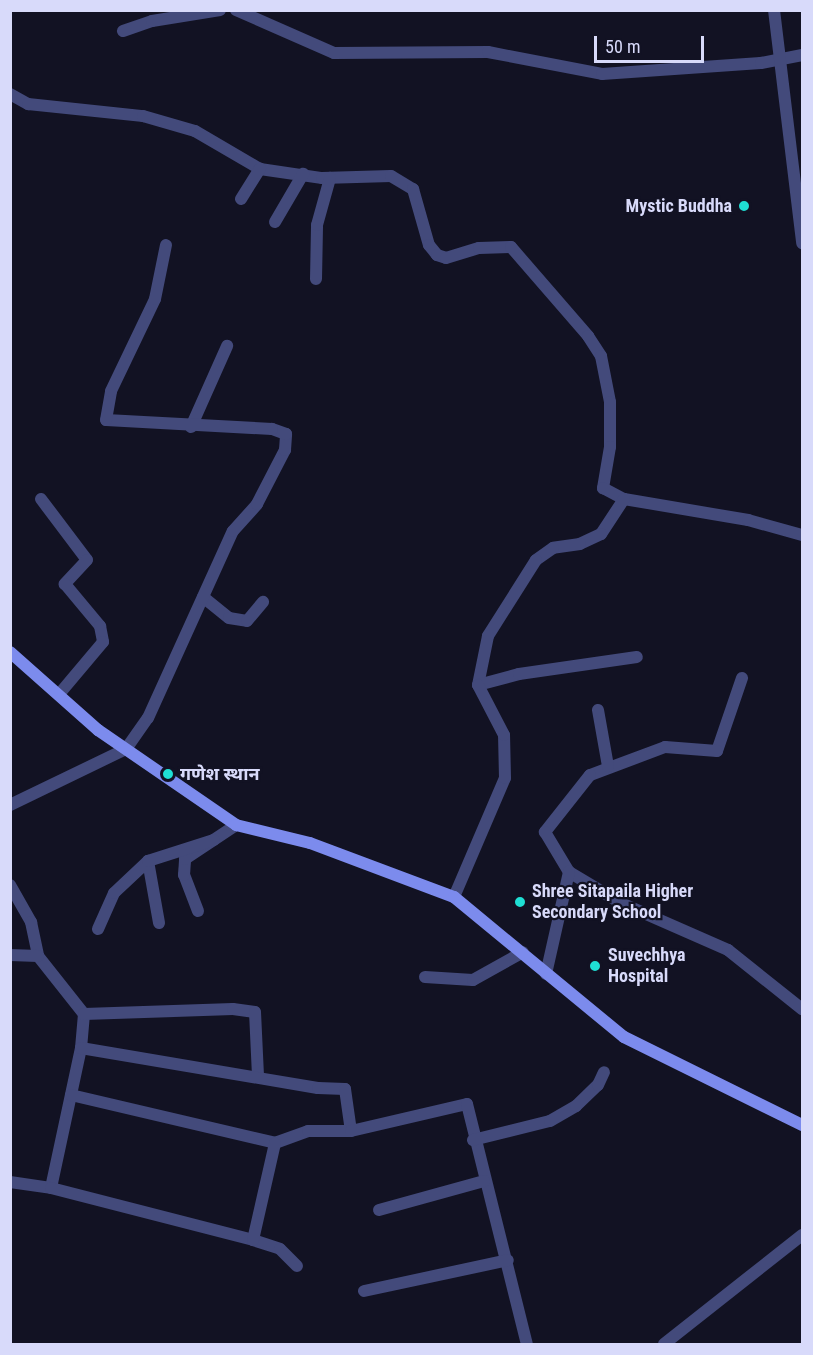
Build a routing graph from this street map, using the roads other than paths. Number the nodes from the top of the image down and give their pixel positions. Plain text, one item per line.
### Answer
1 (220, 10) edge
2 (236, 10) edge
3 (774, 10) edge
4 (123, 31) dead end
5 (802, 55) edge
6 (778, 57) junction
7 (10, 94) edge
8 (260, 169) junction
9 (303, 174) junction
10 (330, 178) junction
11 (241, 199) dead end
12 (274, 222) dead end
13 (802, 243) edge
14 (166, 245) dead end
15 (316, 279) dead end
16 (227, 346) dead end
17 (191, 427) junction
18 (624, 499) junction
19 (41, 500) dead end
20 (802, 535) edge
21 (203, 597) junction
22 (264, 602) dead end
23 (10, 652) edge
24 (637, 657) dead end
25 (742, 678) dead end
26 (478, 685) junction
27 (60, 693) junction
28 (598, 710) dead end
29 (126, 749) junction
30 (608, 766) junction
31 (10, 805) edge
32 (236, 825) junction
33 (214, 840) junction
34 (148, 861) junction
35 (569, 872) junction
36 (10, 885) edge
37 (454, 897) junction
38 (198, 911) dead end
39 (159, 923) dead end
40 (98, 929) dead end
41 (523, 952) junction
42 (10, 955) edge
43 (38, 956) junction
44 (546, 974) junction
45 (425, 977) dead end
46 (802, 1010) edge
47 (84, 1014) junction
48 (81, 1048) junction
49 (604, 1072) dead end
50 (258, 1076) junction
51 (72, 1095) junction
52 (802, 1125) edge
53 (351, 1131) junction
54 (473, 1140) junction
55 (274, 1143) junction
56 (484, 1181) junction
57 (10, 1182) edge
58 (51, 1188) junction
59 (379, 1210) dead end
60 (802, 1235) edge
61 (253, 1240) junction
62 (508, 1260) junction
63 (297, 1266) dead end
64 (364, 1291) dead end
65 (527, 1344) edge
66 (663, 1344) edge

1 - 4 street
2 - 6 street
3 - 6 street
5 - 6 street
6 - 13 street
7 - 8 street
8 - 9 street
8 - 11 street
9 - 10 street
9 - 12 street
10 - 15 street
10 - 18 street
14 - 17 street
16 - 17 street
17 - 21 street
18 - 20 street
18 - 26 street
19 - 27 street
21 - 22 street
21 - 29 street
23 - 27 main road
24 - 26 street
25 - 30 street
26 - 37 street
27 - 29 main road
28 - 30 street
29 - 31 street
29 - 32 main road
30 - 35 street
32 - 33 street
32 - 37 main road
33 - 34 street
33 - 38 street
34 - 39 street
34 - 40 street
35 - 44 street
35 - 46 street
36 - 43 street
37 - 41 main road
41 - 44 main road
41 - 45 street
42 - 43 street
43 - 47 street
44 - 52 main road
47 - 48 street
47 - 50 street
48 - 50 street
48 - 51 street
49 - 54 street
50 - 53 street
51 - 55 street
51 - 58 street
53 - 54 street
53 - 55 street
54 - 56 street
55 - 61 street
56 - 59 street
56 - 62 street
57 - 58 street
58 - 61 street
60 - 66 street
61 - 63 street
62 - 64 street
62 - 65 street

